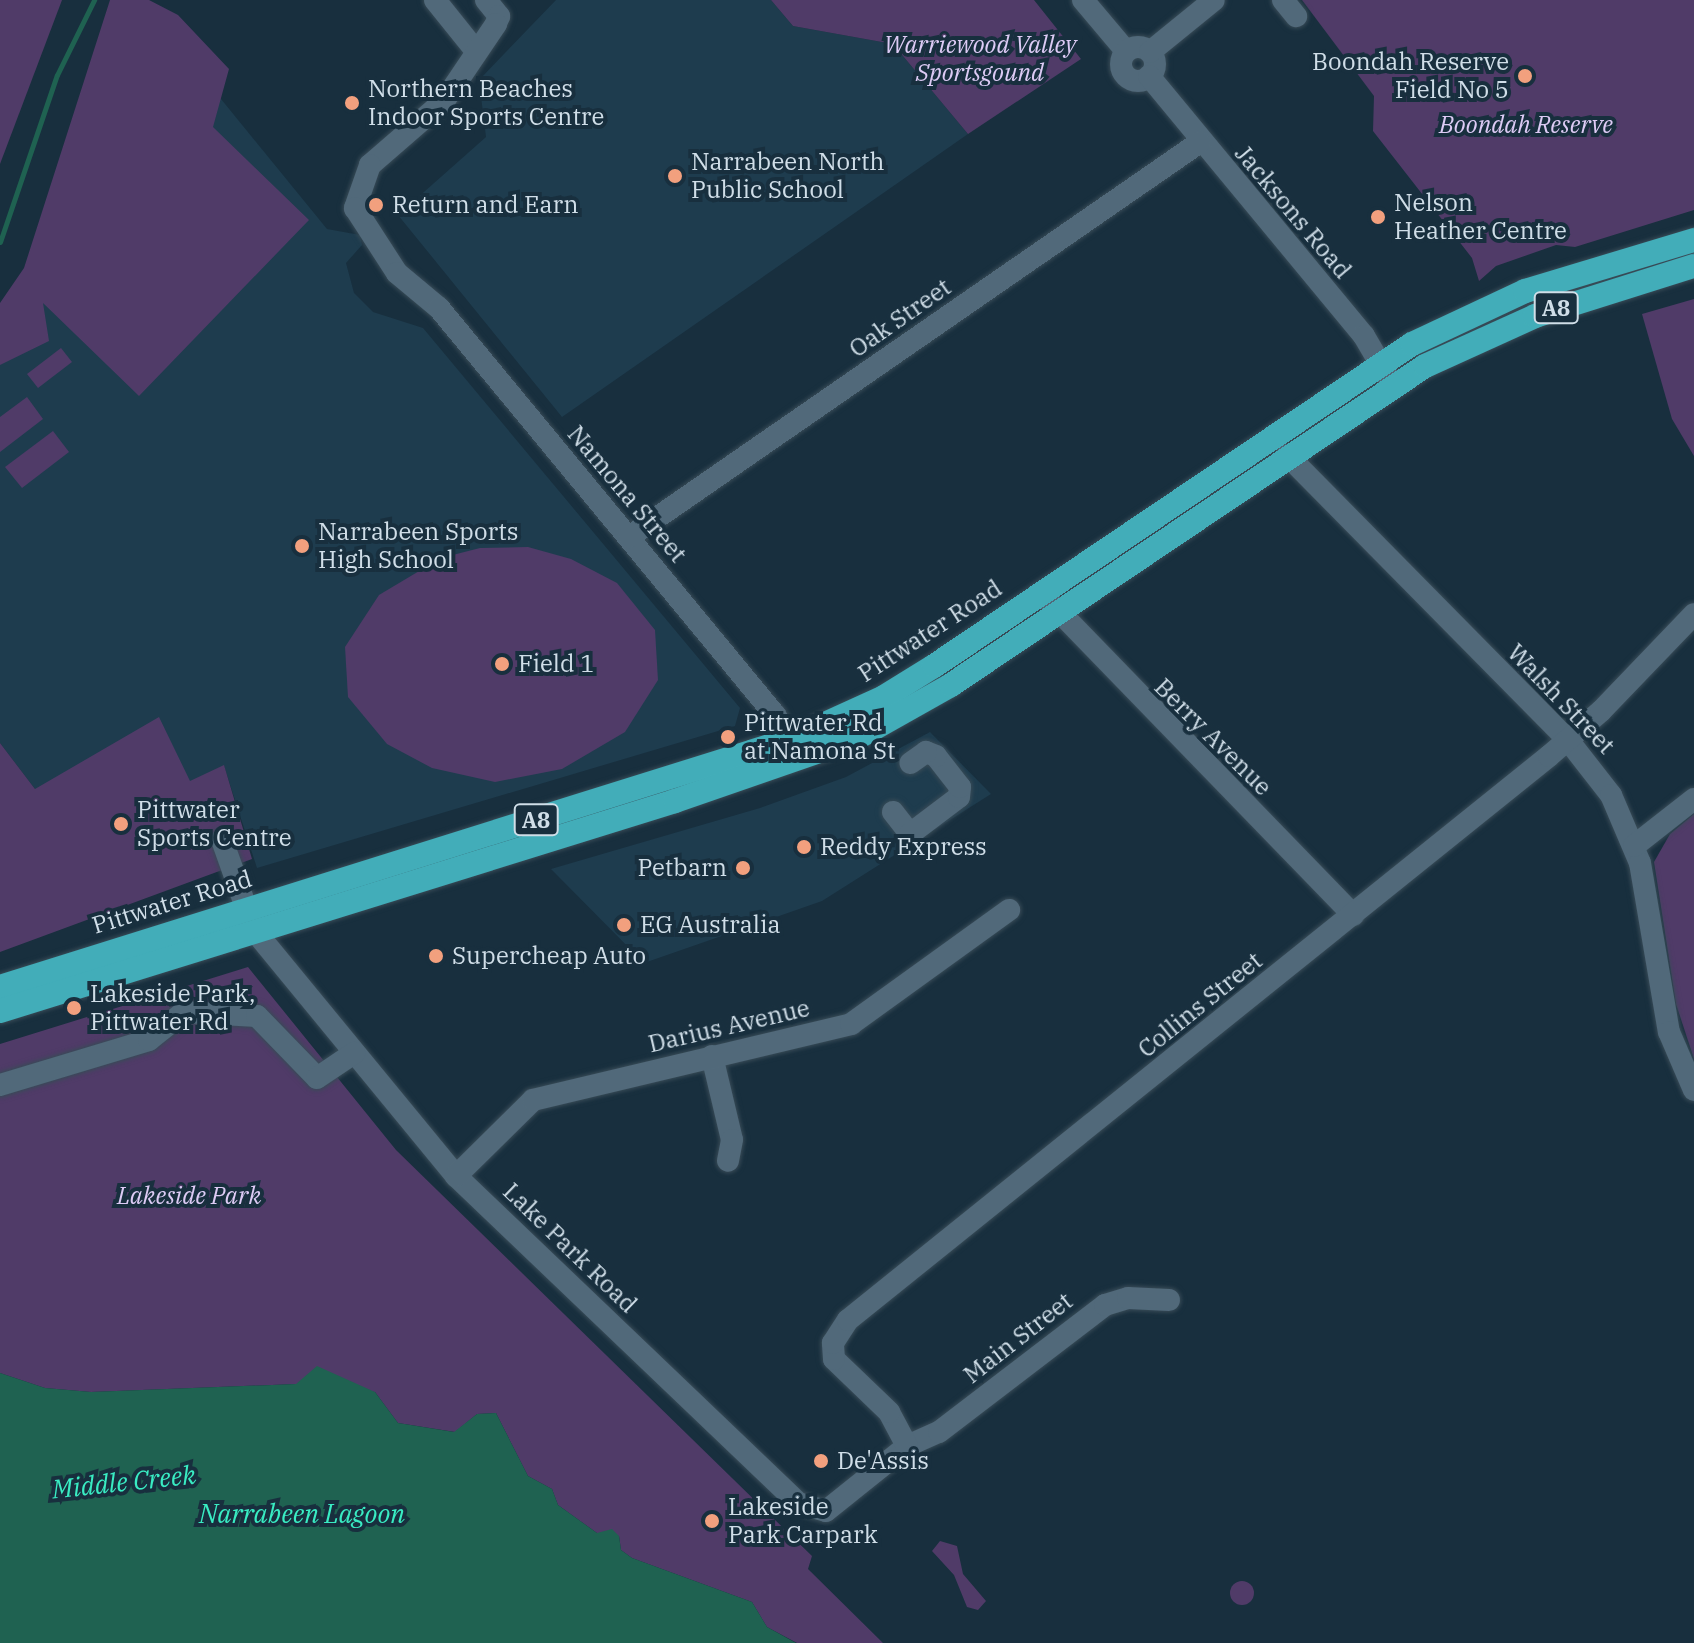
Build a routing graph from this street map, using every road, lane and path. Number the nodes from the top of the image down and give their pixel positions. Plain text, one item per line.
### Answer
1 (435, 0) edge
2 (486, 0) edge
3 (1083, 0) edge
4 (1214, 0) edge
5 (475, 50) junction
6 (1126, 51) junction
7 (1150, 52) junction
8 (1149, 76) junction
9 (1200, 142) junction
10 (1694, 240) edge
11 (1694, 266) edge
12 (1379, 362) junction
13 (1392, 384) junction
14 (1287, 455) junction
15 (629, 537) junction
16 (1041, 592) junction
17 (1058, 613) junction
18 (1694, 614) edge
19 (1568, 740) junction
20 (796, 750) junction
21 (910, 763) dead end
22 (1694, 799) edge
23 (893, 812) dead end
24 (222, 840) dead end
25 (1634, 846) junction
26 (1009, 910) dead end
27 (1353, 915) junction
28 (251, 919) junction
29 (0, 987) edge
30 (0, 1011) edge
31 (354, 1053) junction
32 (712, 1056) junction
33 (0, 1085) edge
34 (1694, 1090) edge
35 (728, 1161) dead end
36 (456, 1176) junction
37 (1169, 1300) dead end
38 (907, 1446) junction

1 - 5 street
2 - 5 street
3 - 6 street
4 - 7 street
5 - 15 street, Namona Street
6 - 7 street
6 - 8 street
7 - 8 street
8 - 9 street, Jacksons Road
9 - 12 street, Jacksons Road
9 - 15 street, Oak Street
10 - 12 highway, Pittwater Road / A8
11 - 13 highway, Pittwater Road / A8
12 - 13 street, Jacksons Road
12 - 16 highway, Pittwater Road / A8
13 - 14 highway, Pittwater Road / A8
14 - 17 highway, Pittwater Road / A8
14 - 19 street, Walsh Street
15 - 20 street, Namona Street
16 - 17 street, Berry Avenue
16 - 20 highway, Pittwater Road / A8
17 - 20 highway, Pittwater Road / A8
17 - 27 street, Berry Avenue
18 - 19 street, Collins Street
19 - 25 street, Walsh Street
19 - 27 street, Collins Street
20 - 28 highway, Pittwater Road / A8
21 - 23 street
22 - 25 street
24 - 28 street, Lake Park Road
25 - 34 street, Walsh Street
26 - 32 street, Darius Avenue
27 - 38 street, Collins Street
28 - 29 highway, Pittwater Road / A8
28 - 30 highway, Pittwater Road / A8
28 - 31 street, Lake Park Road
31 - 33 street
31 - 36 street, Lake Park Road
32 - 35 street
32 - 36 street, Darius Avenue
36 - 38 street, Lake Park Road
37 - 38 street, Main Street

